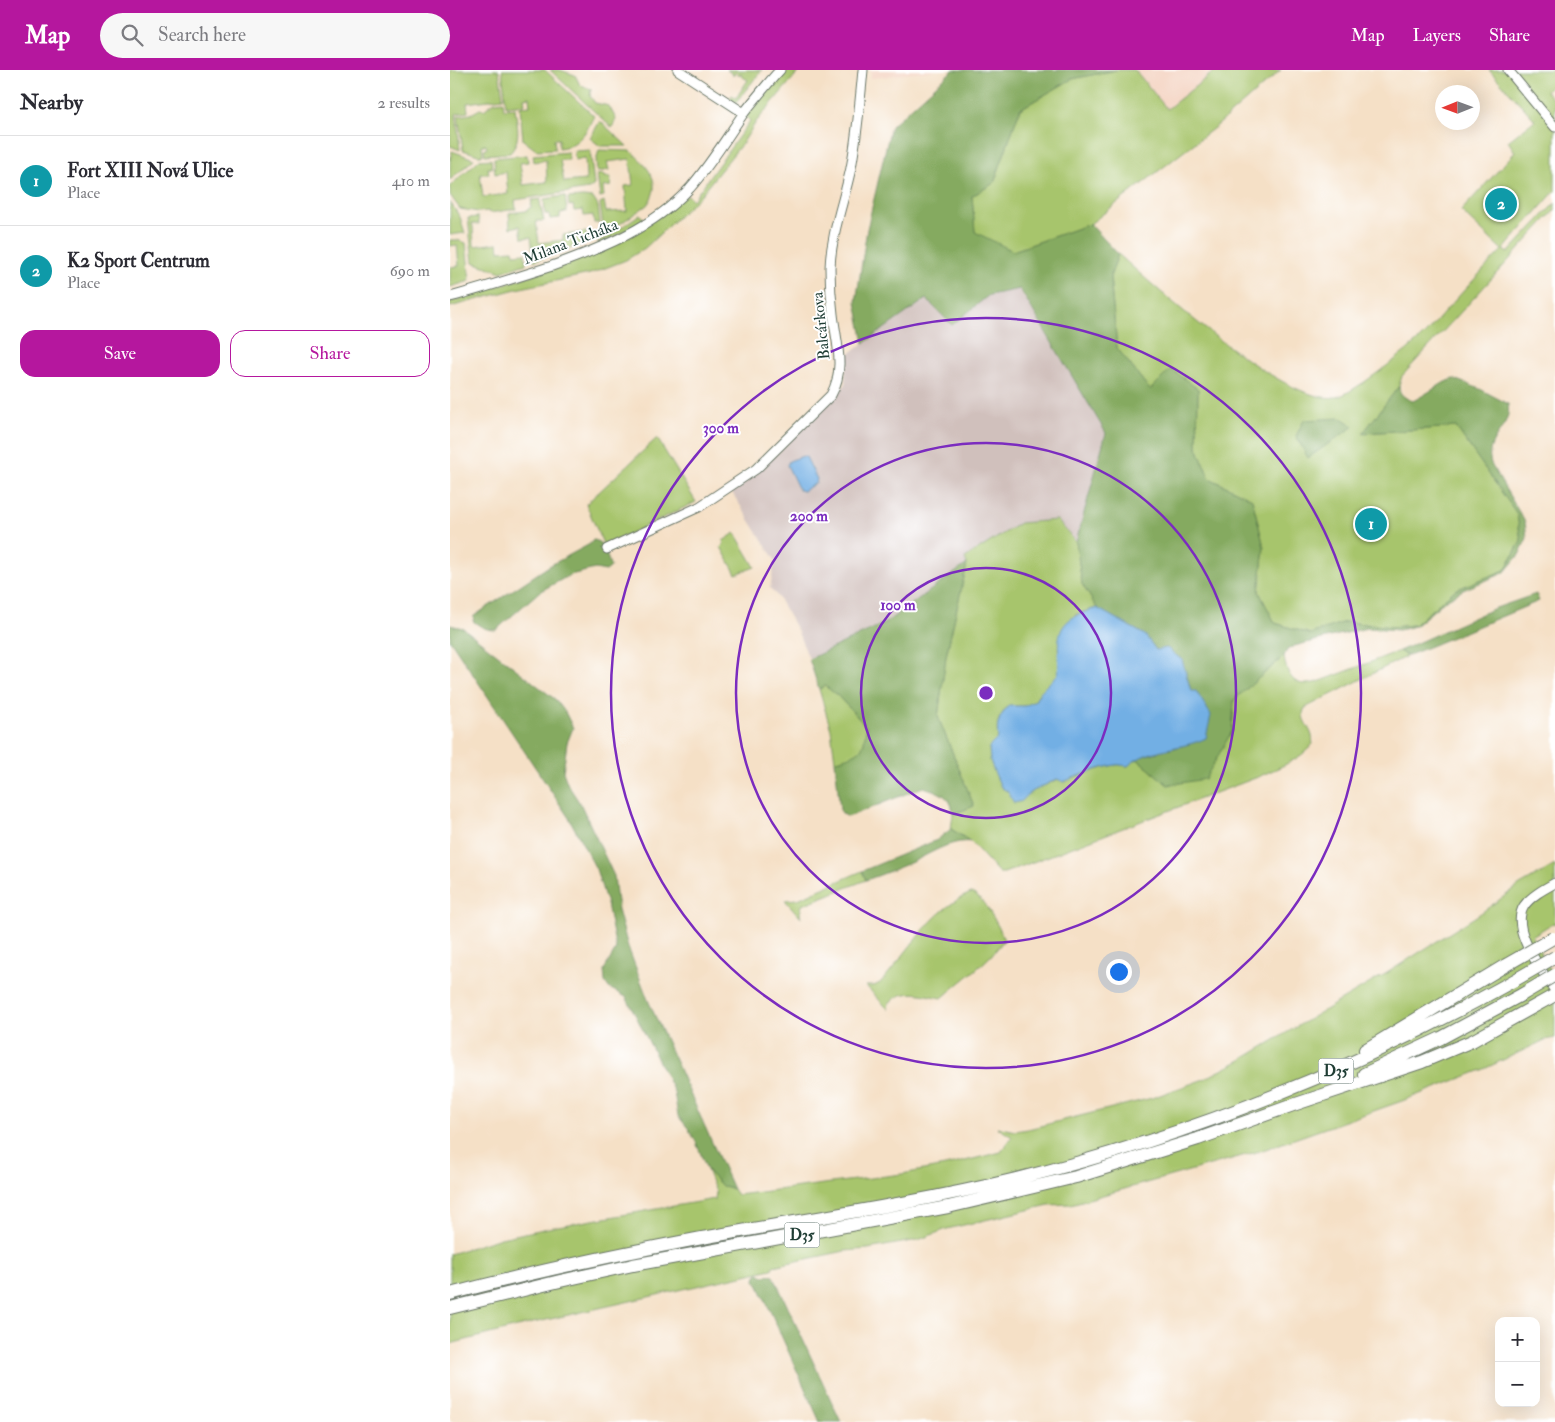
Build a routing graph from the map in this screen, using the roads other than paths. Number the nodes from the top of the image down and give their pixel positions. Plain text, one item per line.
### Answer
1 (678, 70) edge
2 (780, 70) edge
3 (863, 70) edge
4 (1508, 70) edge
5 (744, 113) junction
6 (1555, 128) edge
7 (450, 297) edge
8 (607, 549) dead end
9 (1555, 883) edge
10 (1554, 937) edge
11 (1555, 957) edge
12 (1555, 974) edge
13 (1555, 993) edge
14 (1306, 1084) junction
15 (1296, 1104) junction
16 (450, 1294) edge
17 (450, 1308) edge

1 - 5 street
2 - 5 street, Milana Ticháka
3 - 8 street, Balcárkova
4 - 6 street
5 - 7 street, Milana Ticháka
9 - 13 street
10 - 14 highway, bridge
11 - 14 highway, D35, bridge
12 - 15 highway, D35, bridge
13 - 15 highway
14 - 16 highway, D35
15 - 17 highway, D35

